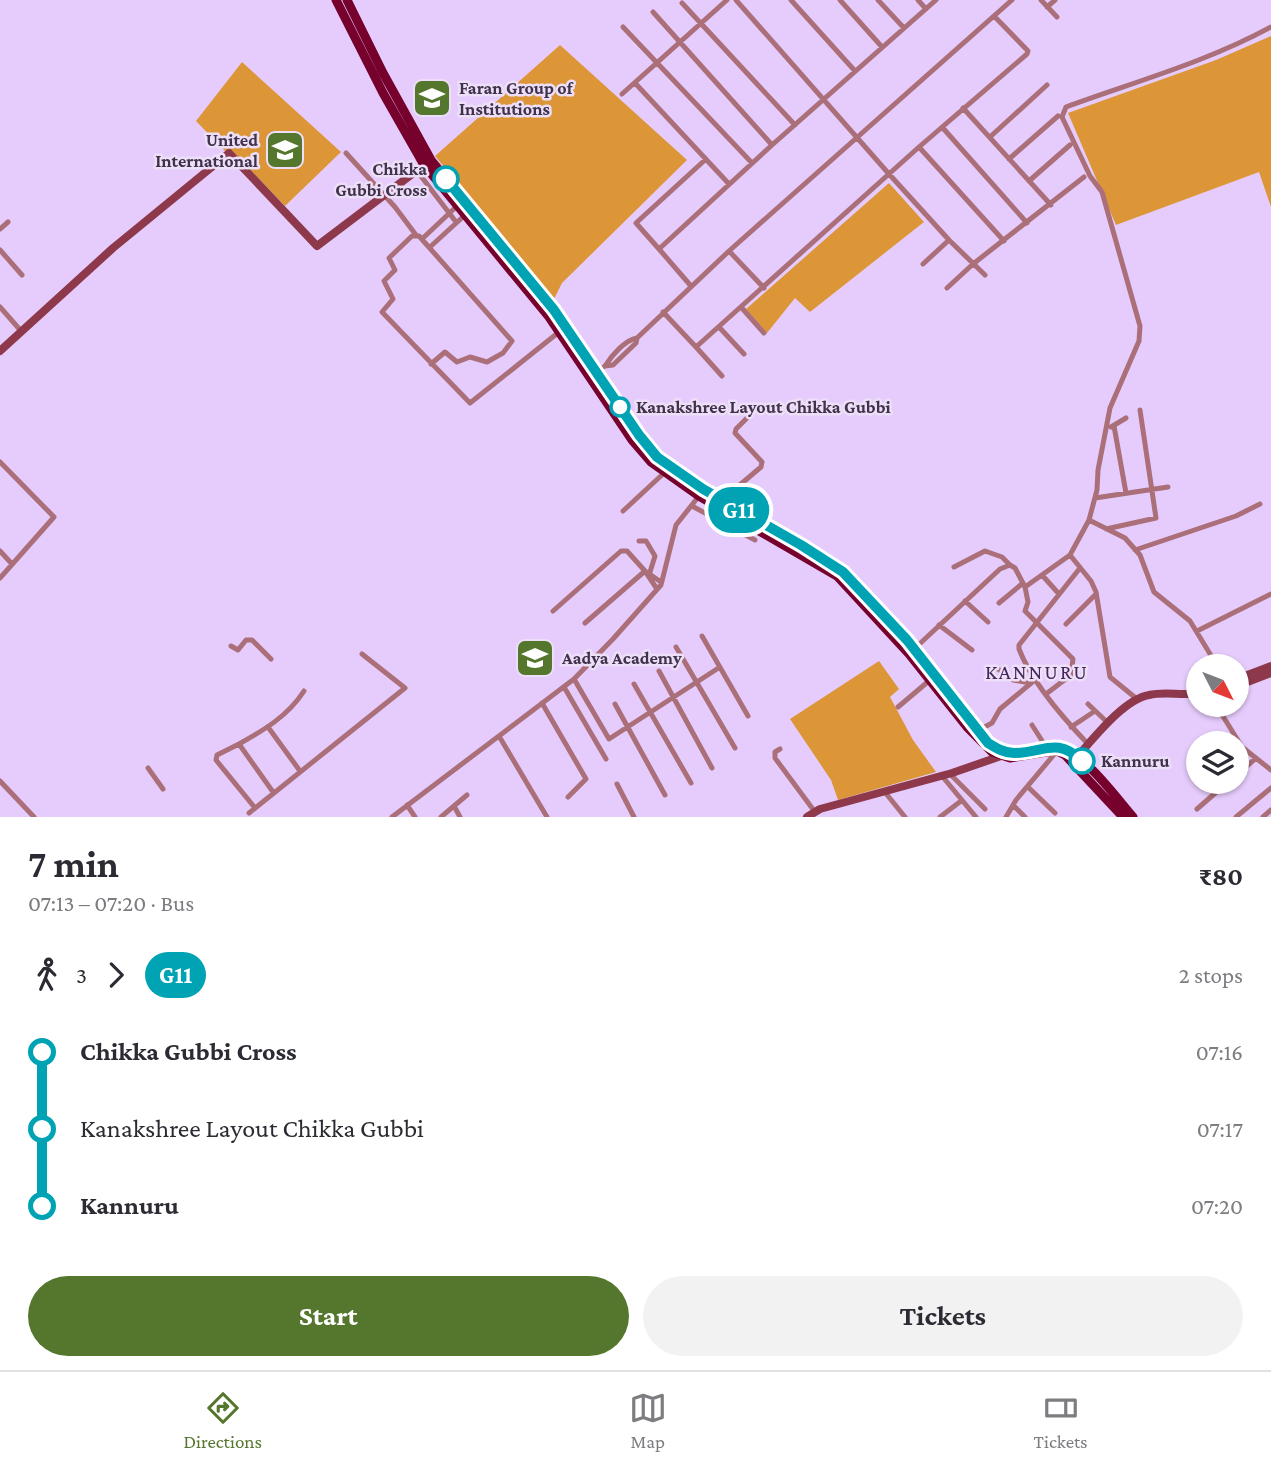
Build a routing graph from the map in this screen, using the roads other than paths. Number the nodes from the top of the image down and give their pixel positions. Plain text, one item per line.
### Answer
1 (336, 0) edge
2 (347, 0) edge
3 (727, 0) edge
4 (736, 0) edge
5 (791, 0) edge
6 (839, 0) edge
7 (878, 0) edge
8 (918, 0) edge
9 (936, 0) edge
10 (1012, 0) edge
11 (1041, 0) edge
12 (1055, 0) edge
13 (682, 3) dead end
14 (1047, 7) junction
15 (926, 9) junction
16 (653, 12) dead end
17 (994, 16) junction
18 (1057, 17) dead end
19 (702, 23) junction
20 (623, 27) dead end
21 (1271, 27) edge
22 (904, 28) junction
23 (680, 41) junction
24 (882, 47) junction
25 (657, 62) junction
26 (855, 71) junction
27 (635, 83) junction
28 (1048, 85) dead end
29 (622, 94) dead end
30 (824, 99) junction
31 (963, 108) junction
32 (1058, 116) dead end
33 (794, 125) junction
34 (942, 127) junction
35 (859, 137) junction
36 (990, 138) junction
37 (772, 145) junction
38 (1070, 145) dead end
39 (919, 147) junction
40 (346, 153) dead end
41 (706, 159) junction
42 (1009, 159) junction
43 (752, 163) junction
44 (424, 165) junction
45 (889, 174) junction
46 (1084, 177) dead end
47 (1029, 181) junction
48 (729, 184) junction
49 (384, 195) junction
50 (1051, 205) junction
51 (453, 210) junction
52 (465, 215) junction
53 (8, 222) dead end
54 (456, 222) junction
55 (1027, 223) junction
56 (0, 229) edge
57 (419, 237) junction
58 (949, 240) junction
59 (1004, 241) junction
60 (430, 247) junction
61 (659, 249) junction
62 (0, 250) edge
63 (729, 251) junction
64 (923, 264) dead end
65 (973, 264) junction
66 (22, 275) dead end
67 (985, 275) dead end
68 (691, 286) junction
69 (764, 288) junction
70 (947, 288) dead end
71 (0, 307) edge
72 (741, 307) junction
73 (663, 312) junction
74 (719, 327) junction
75 (21, 331) junction
76 (559, 331) junction
77 (764, 333) dead end
78 (696, 347) junction
79 (0, 351) edge
80 (744, 354) dead end
81 (431, 364) junction
82 (598, 371) junction
83 (722, 376) dead end
84 (1140, 410) dead end
85 (747, 418) dead end
86 (1126, 418) dead end
87 (1111, 427) junction
88 (0, 462) edge
89 (664, 473) junction
90 (1168, 487) dead end
91 (1153, 489) junction
92 (701, 492) junction
93 (1126, 493) junction
94 (1095, 498) junction
95 (723, 500) junction
96 (1260, 504) dead end
97 (692, 506) junction
98 (623, 511) dead end
99 (1089, 520) junction
100 (1106, 529) junction
101 (755, 540) dead end
102 (639, 541) dead end
103 (1135, 550) junction
104 (0, 551) edge
105 (1070, 555) junction
106 (12, 564) junction
107 (1010, 565) junction
108 (954, 567) dead end
109 (1080, 568) junction
110 (648, 571) junction
111 (1042, 575) junction
112 (0, 578) edge
113 (662, 582) junction
114 (1024, 585) junction
115 (657, 589) junction
116 (1059, 594) junction
117 (1096, 594) junction
118 (1271, 594) edge
119 (965, 601) junction
120 (999, 603) dead end
121 (553, 611) dead end
122 (988, 622) dead end
123 (1037, 622) junction
124 (585, 623) dead end
125 (1066, 624) dead end
126 (939, 625) junction
127 (1197, 631) junction
128 (702, 636) dead end
129 (231, 646) dead end
130 (676, 647) dead end
131 (972, 650) dead end
132 (911, 652) junction
133 (362, 654) dead end
134 (1210, 654) edge
135 (271, 659) dead end
136 (1271, 666) edge
137 (720, 667) junction
138 (998, 669) dead end
139 (659, 671) dead end
140 (1271, 673) edge
141 (1250, 675) edge
142 (574, 679) junction
143 (930, 680) junction
144 (1033, 681) junction
145 (1250, 681) edge
146 (696, 682) junction
147 (634, 684) dead end
148 (564, 687) junction
149 (304, 691) dead end
150 (942, 691) junction
151 (1186, 693) edge
152 (1046, 694) junction
153 (674, 698) junction
154 (1137, 699) junction
155 (542, 704) junction
156 (615, 704) dead end
157 (1088, 704) dead end
158 (898, 707) dead end
159 (1095, 711) junction
160 (651, 714) junction
161 (748, 716) dead end
162 (1224, 718) edge
163 (1108, 723) junction
164 (1032, 725) dead end
165 (268, 727) junction
166 (1071, 727) junction
167 (628, 729) junction
168 (977, 731) junction
169 (499, 736) junction
170 (239, 744) junction
171 (1088, 745) junction
172 (1046, 747) junction
173 (735, 748) dead end
174 (780, 749) dead end
175 (1057, 751) junction
176 (1004, 754) junction
177 (1256, 758) junction
178 (606, 759) dead end
179 (1075, 759) junction
180 (1249, 764) edge
181 (148, 768) dead end
182 (712, 768) dead end
183 (1271, 770) edge
184 (300, 771) junction
185 (945, 775) junction
186 (0, 781) edge
187 (691, 783) dead end
188 (617, 784) dead end
189 (1028, 788) junction
190 (1271, 788) edge
191 (163, 789) dead end
192 (884, 791) junction
193 (274, 792) junction
194 (467, 794) dead end
195 (1214, 794) edge
196 (665, 795) dead end
197 (568, 797) dead end
198 (961, 801) junction
199 (1013, 805) junction
200 (407, 806) junction
201 (454, 806) junction
202 (255, 808) junction
203 (985, 809) dead end
204 (1197, 809) dead end
205 (401, 810) junction
206 (1271, 810) edge
207 (249, 813) dead end
208 (1055, 813) dead end
209 (811, 815) edge
210 (34, 817) edge
211 (392, 817) edge
212 (405, 817) edge
213 (415, 817) edge
214 (441, 817) edge
215 (460, 817) edge
216 (547, 817) edge
217 (634, 817) edge
218 (905, 817) edge
219 (940, 817) edge
220 (976, 817) edge
221 (1006, 817) edge
222 (1024, 817) edge
223 (1123, 817) edge
224 (1133, 817) edge
225 (1236, 817) edge
226 (1263, 817) edge

1 - 44 main road
2 - 44 main road
3 - 19 street
4 - 30 street
5 - 26 street
6 - 24 street
7 - 22 street
8 - 15 street
9 - 15 street
10 - 17 street
11 - 14 street
12 - 14 street
13 - 19 street
14 - 18 street
15 - 22 street
16 - 23 street
17 - 31 street
17 - 35 street
19 - 23 street
19 - 33 street
20 - 25 street
21 - 87 street
22 - 24 street
23 - 25 street
23 - 37 street
24 - 26 street
25 - 27 street
25 - 43 street
26 - 30 street
27 - 29 street
27 - 41 street
28 - 36 street
30 - 33 street
30 - 35 street
31 - 34 street
31 - 36 street
32 - 42 street
33 - 37 street
34 - 39 street
34 - 55 street
35 - 45 street
35 - 63 street
36 - 42 street
37 - 43 street
38 - 47 street
39 - 45 street
39 - 59 street
40 - 49 street
41 - 48 street
41 - 61 street
42 - 47 street
43 - 48 street
44 - 49 main road
44 - 51 main road
44 - 82 main road
45 - 58 street
45 - 69 street
46 - 50 street
47 - 50 street
48 - 61 street
49 - 57 street
49 - 75 main road
50 - 55 street
51 - 52 main road
51 - 54 street
51 - 57 street
52 - 54 street
52 - 76 main road
53 - 56 street
54 - 60 street
55 - 59 street
57 - 60 street
57 - 81 street
58 - 64 street
58 - 65 street
59 - 65 street
60 - 81 street
61 - 68 street
62 - 66 street
63 - 68 street
63 - 69 street
65 - 67 street
65 - 70 street
68 - 73 street
69 - 72 street
71 - 75 street
72 - 74 street
72 - 77 street
73 - 78 street
73 - 82 street
74 - 78 street
74 - 80 street
75 - 79 main road
76 - 81 street
76 - 82 main road
78 - 83 street
82 - 89 main road
82 - 92 main road
84 - 91 street
85 - 95 street
86 - 87 street
87 - 93 street
87 - 94 street
88 - 106 street
89 - 92 main road
89 - 98 street
90 - 91 street
91 - 93 street
91 - 100 street
92 - 95 main road
92 - 97 street
92 - 132 main road
93 - 94 street
94 - 99 street
95 - 132 main road
96 - 103 street
97 - 101 street
97 - 113 street
99 - 100 street
99 - 105 street
100 - 103 street
102 - 110 street
103 - 127 street
104 - 106 street
105 - 109 street
105 - 111 street
106 - 112 street
107 - 108 street
107 - 114 street
107 - 119 street
109 - 116 street
109 - 117 street
110 - 113 street
110 - 115 street
110 - 121 street
110 - 124 street
111 - 114 street
111 - 116 street
113 - 115 street
114 - 120 street
114 - 123 street
115 - 142 street
116 - 123 street
117 - 125 street
117 - 154 street
118 - 127 street
119 - 122 street
119 - 126 street
123 - 144 street
123 - 152 street
126 - 131 street
126 - 132 street
127 - 134 street
128 - 137 street
129 - 135 street
130 - 146 street
132 - 143 main road
132 - 150 main road
133 - 184 street
136 - 141 main road
137 - 146 street
137 - 161 street
138 - 144 street
139 - 153 street
140 - 145 main road
142 - 148 street
142 - 167 street
143 - 150 main road
143 - 158 street
144 - 152 street
144 - 168 street
146 - 153 street
146 - 173 street
147 - 160 street
148 - 155 street
148 - 178 street
149 - 165 street
150 - 168 main road
150 - 176 main road
151 - 154 main road
152 - 166 street
153 - 160 street
153 - 182 street
154 - 163 main road
155 - 169 street
155 - 197 street
156 - 167 street
157 - 159 street
159 - 163 street
159 - 166 street
160 - 167 street
160 - 187 street
162 - 177 street
163 - 171 main road
164 - 172 street
165 - 170 street
165 - 184 street
166 - 171 street
167 - 196 street
168 - 176 main road
169 - 200 street
169 - 216 street
170 - 193 street
170 - 202 street
171 - 179 main road
172 - 176 main road
172 - 179 main road
174 - 209 street
175 - 176 main road
175 - 179 main road
175 - 189 street
176 - 185 main road
177 - 180 street
177 - 183 street
179 - 223 main road
179 - 224 main road
181 - 191 street
184 - 193 street
185 - 192 main road
185 - 198 street
185 - 203 street
186 - 210 street
188 - 217 street
189 - 199 street
189 - 208 street
190 - 225 street
192 - 209 main road
192 - 218 street
193 - 202 street
194 - 201 street
195 - 204 street
198 - 219 street
198 - 220 street
199 - 221 street
199 - 222 street
200 - 205 street
200 - 213 street
201 - 214 street
201 - 215 street
202 - 207 street
205 - 211 street
205 - 212 street
206 - 226 street

